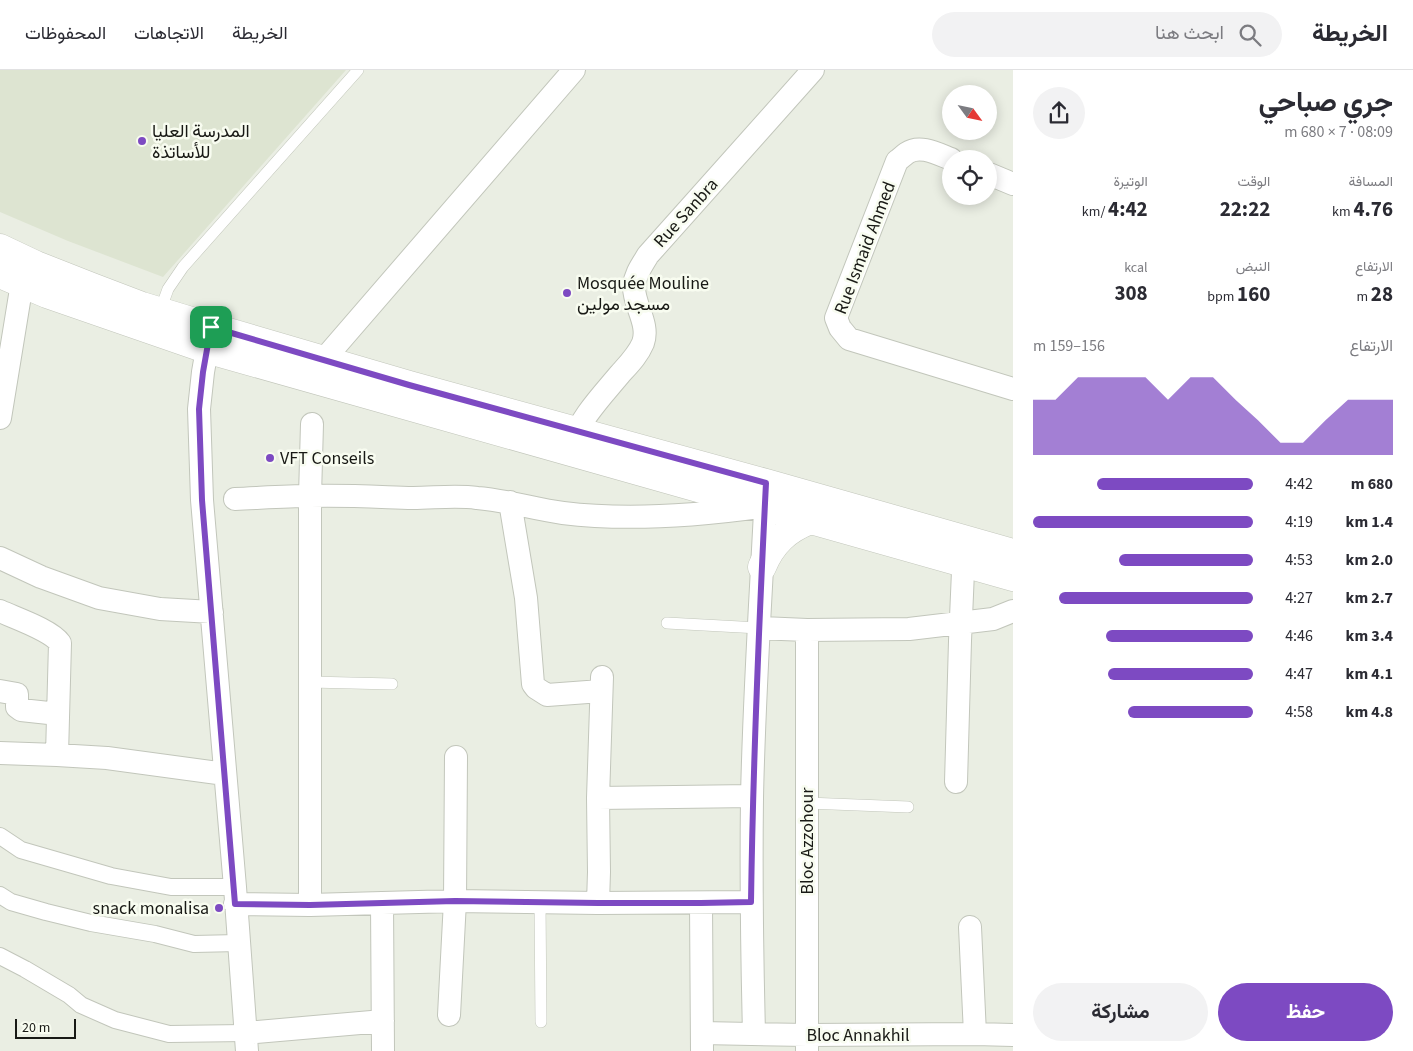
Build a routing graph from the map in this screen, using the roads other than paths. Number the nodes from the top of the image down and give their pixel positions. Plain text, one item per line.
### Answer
1 (358, 70) edge
2 (574, 70) edge
3 (813, 70) edge
4 (942, 156) edge
5 (997, 177) edge
6 (1013, 184) edge
7 (0, 248) edge
8 (11, 279) edge
9 (160, 312) junction
10 (208, 338) junction
11 (316, 368) junction
12 (1013, 389) edge
13 (0, 418) edge
14 (312, 424) dead end
15 (572, 441) junction
16 (766, 495) junction
17 (310, 496) junction
18 (235, 498) dead end
19 (510, 502) junction
20 (811, 520) junction
21 (964, 551) junction
22 (1013, 553) edge
23 (0, 558) edge
24 (762, 567) junction
25 (1013, 577) edge
26 (0, 611) edge
27 (1013, 611) edge
28 (212, 612) junction
29 (667, 623) dead end
30 (961, 624) junction
31 (758, 628) junction
32 (807, 630) junction
33 (310, 682) junction
34 (392, 684) dead end
35 (0, 691) edge
36 (58, 714) junction
37 (0, 753) edge
38 (57, 755) junction
39 (456, 757) dead end
40 (226, 774) junction
41 (956, 782) dead end
42 (752, 796) junction
43 (598, 798) junction
44 (807, 803) junction
45 (908, 807) dead end
46 (0, 836) edge
47 (0, 895) edge
48 (235, 895) junction
49 (455, 901) junction
50 (540, 902) junction
51 (751, 902) junction
52 (382, 903) junction
53 (598, 903) junction
54 (701, 903) junction
55 (310, 905) junction
56 (970, 927) dead end
57 (238, 944) junction
58 (0, 956) edge
59 (449, 1015) dead end
60 (383, 1021) junction
61 (541, 1022) dead end
62 (754, 1033) junction
63 (1013, 1035) edge
64 (966, 1040) edge
65 (246, 1042) edge
66 (702, 1042) edge
67 (807, 1043) edge
68 (383, 1051) edge

1 - 9 lane
2 - 11 street
3 - 15 street, Rue Sanbra
4 - 12 street, Rue Ismaid Ahmed
5 - 6 street
7 - 9 main road
8 - 10 main road
8 - 13 street
9 - 10 main road
10 - 11 main road
10 - 28 street
11 - 15 main road
14 - 17 street
15 - 16 main road
16 - 19 street
16 - 20 main road
16 - 21 main road
16 - 24 street
17 - 18 street
17 - 19 street
17 - 33 street
19 - 43 street
20 - 21 main road
20 - 24 main road
21 - 22 main road
21 - 25 main road
21 - 30 street
23 - 28 street
24 - 31 street
26 - 36 street
27 - 30 street
28 - 40 street
29 - 31 lane
30 - 32 street
30 - 41 street
31 - 32 street
31 - 42 street
32 - 44 street, Bloc Azzohour
33 - 34 lane
33 - 55 street
35 - 36 street
36 - 38 street
37 - 38 street
38 - 40 street
39 - 49 street
40 - 48 street
42 - 43 street
42 - 51 street
43 - 53 street
44 - 45 lane
44 - 67 street, Bloc Azzohour
46 - 48 street
47 - 57 street
48 - 55 street
48 - 57 street
49 - 50 street
49 - 52 street
49 - 59 street
50 - 53 street
50 - 61 lane
51 - 54 street
51 - 62 street
52 - 55 street
52 - 60 street
53 - 54 street
54 - 66 street
56 - 64 street
57 - 65 street
58 - 65 street
60 - 65 street
60 - 68 street
62 - 66 street, Bloc Annakhil
62 - 67 street, Bloc Annakhil
63 - 64 street, Bloc Annakhil
64 - 67 street, Bloc Annakhil

